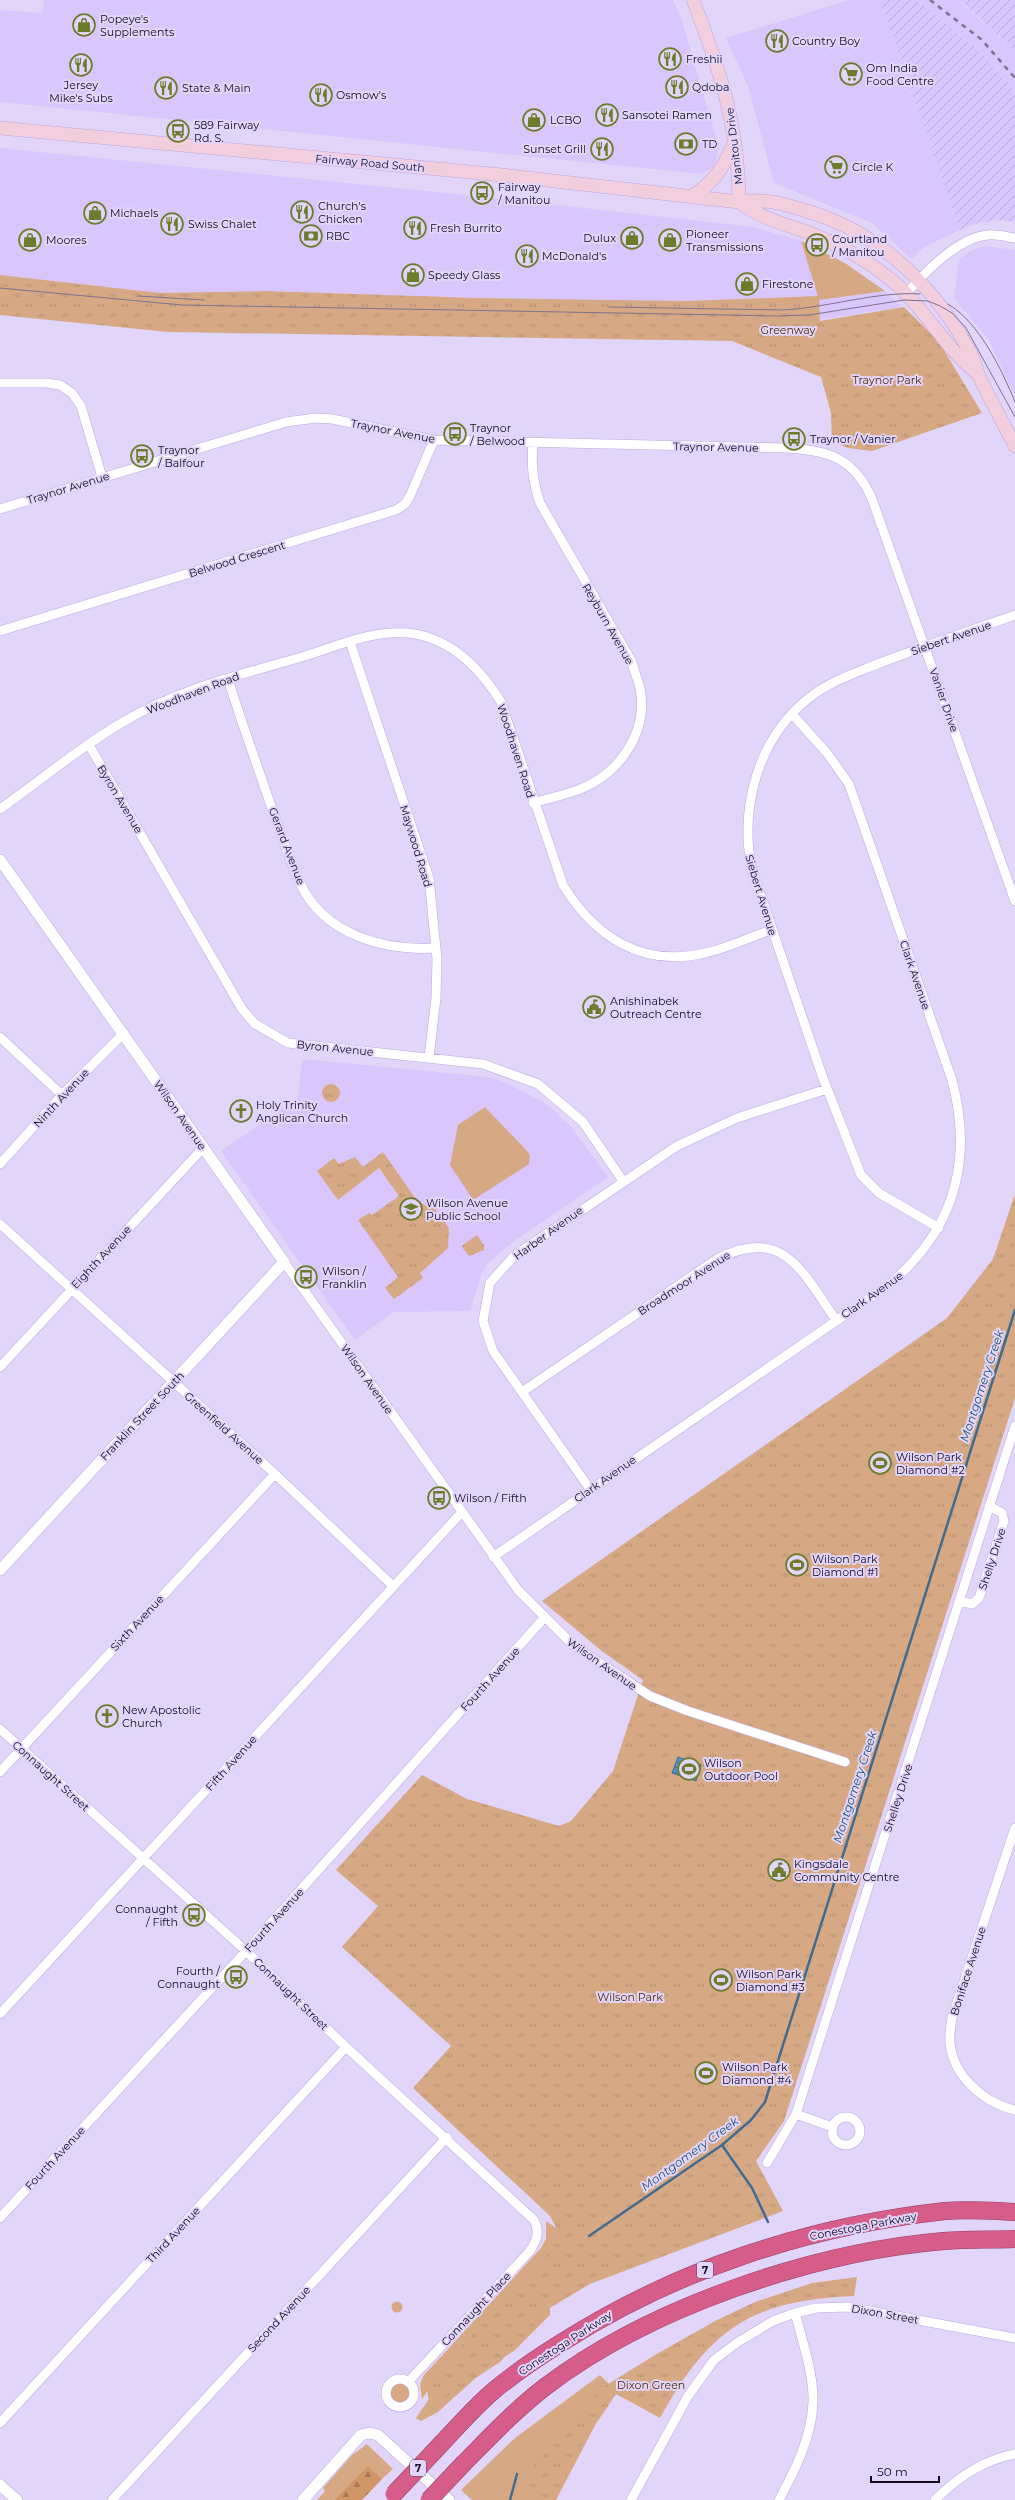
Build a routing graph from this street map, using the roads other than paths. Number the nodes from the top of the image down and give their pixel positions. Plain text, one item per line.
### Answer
1 (693, 0) edge
2 (0, 128) edge
3 (735, 141) junction
4 (692, 196) junction
5 (739, 202) junction
6 (1015, 238) edge
7 (918, 280) junction
8 (907, 293) junction
9 (978, 374) junction
10 (0, 383) edge
11 (434, 440) junction
12 (533, 444) junction
13 (1015, 446) edge
14 (844, 462) joint
15 (102, 477) junction
16 (0, 509) edge
17 (1015, 615) edge
18 (0, 632) edge
19 (350, 642) junction
20 (926, 646) junction
21 (228, 679) junction
22 (792, 714) junction
23 (89, 745) junction
24 (534, 803) junction
25 (0, 809) edge
26 (0, 860) edge
27 (1015, 901) edge
28 (771, 930) junction
29 (436, 948) junction
30 (124, 1033) junction
31 (0, 1037) edge
32 (429, 1057) junction
33 (827, 1089) junction
34 (62, 1095) junction
35 (203, 1148) junction
36 (0, 1164) edge
37 (623, 1181) junction
38 (0, 1224) edge
39 (939, 1228) junction
40 (284, 1262) junction
41 (71, 1289) junction
42 (836, 1320) junction
43 (0, 1367) edge
44 (173, 1382) junction
45 (522, 1392) junction
46 (1015, 1426) edge
47 (275, 1474) junction
48 (590, 1489) junction
49 (989, 1506) junction
50 (461, 1512) junction
51 (493, 1557) junction
52 (0, 1570) edge
53 (392, 1585) junction
54 (959, 1601) junction
55 (544, 1618) junction
56 (0, 1729) edge
57 (22, 1749) junction
58 (845, 1762) dead end
59 (0, 1772) edge
60 (1015, 1828) edge
61 (144, 1859) junction
62 (246, 1951) junction
63 (0, 2014) edge
64 (346, 2047) junction
65 (1015, 2110) edge
66 (796, 2114) junction
67 (832, 2128) dead end
68 (447, 2138) junction
69 (766, 2162) dead end
70 (1015, 2212) edge
71 (0, 2218) edge
72 (538, 2233) joint
73 (1015, 2239) edge
74 (794, 2312) junction
75 (1015, 2338) edge
76 (408, 2382) dead end
77 (0, 2423) edge
78 (1015, 2454) edge
79 (0, 2485) edge
80 (390, 2498) edge
81 (17, 2500) edge
82 (112, 2500) edge
83 (303, 2500) edge
84 (429, 2500) edge
85 (449, 2500) edge
86 (631, 2500) edge
87 (779, 2500) edge
88 (935, 2500) edge

1 - 3 main road, Manitou Drive
2 - 4 main road, Fairway Road South
3 - 4 main road
3 - 5 main road, Manitou Drive
4 - 5 main road, Fairway Road South
5 - 7 main road
5 - 8 main road
6 - 7 street
7 - 8 street
7 - 9 main road
8 - 9 main road
9 - 13 main road
10 - 15 street
11 - 12 street, Traynor Avenue
11 - 15 street, Traynor Avenue
11 - 18 street, Belwood Crescent
12 - 14 street, Traynor Avenue
12 - 24 street, Reyburn Avenue
14 - 20 street, Vanier Drive
15 - 16 street, Traynor Avenue
17 - 20 street, Siebert Avenue
19 - 21 street, Woodhaven Road
19 - 24 street, Woodhaven Road
19 - 29 street, Maywood Road
20 - 22 street, Siebert Avenue
20 - 27 street, Vanier Drive
21 - 23 street, Woodhaven Road
21 - 29 street, Gerard Avenue
22 - 28 street, Siebert Avenue
22 - 39 street, Clark Avenue
23 - 25 street, Woodhaven Road
23 - 32 street, Byron Avenue
24 - 28 street, Woodhaven Road
26 - 30 street, Wilson Avenue
28 - 33 street, Siebert Avenue
29 - 32 street, Maywood Road
30 - 34 street, Ninth Avenue
30 - 35 street, Wilson Avenue
31 - 34 street
32 - 37 street, Byron Avenue
33 - 37 street, Harber Avenue
33 - 39 street, Siebert Avenue
34 - 36 street, Ninth Avenue
35 - 40 street, Wilson Avenue
35 - 41 street, Eighth Avenue
37 - 45 street, Harber Avenue
38 - 41 street, Greenfield Avenue
39 - 42 street, Clark Avenue
40 - 44 street, Franklin Street South
40 - 50 street, Wilson Avenue
41 - 43 street, Eighth Avenue
41 - 44 street, Greenfield Avenue
42 - 45 street, Broadmoor Avenue
42 - 48 street, Clark Avenue
44 - 47 street, Greenfield Avenue
44 - 52 street, Franklin Street South
45 - 48 street, Harber Avenue
46 - 49 street, Shelley Drive
47 - 53 street, Greenfield Avenue
47 - 57 street, Sixth Avenue
48 - 51 street, Clark Avenue
49 - 54 street, Shelley Drive
49 - 54 street, Shelly Drive
50 - 51 street, Wilson Avenue
50 - 53 street, Fifth Avenue
51 - 55 street, Wilson Avenue
53 - 61 street, Fifth Avenue
54 - 66 street, Shelley Drive
55 - 58 street, Wilson Avenue
55 - 62 street, Fourth Avenue
56 - 57 street, Connaught Street
57 - 59 street, Sixth Avenue
57 - 61 street, Connaught Street
60 - 65 street, Boniface Avenue
61 - 62 street, Connaught Street
61 - 63 street, Fifth Avenue
62 - 64 street, Connaught Street
62 - 71 street, Fourth Avenue
64 - 68 street, Connaught Street
64 - 77 street, Third Avenue
66 - 67 street
66 - 69 street, Shelley Drive
68 - 72 street, Connaught Street
68 - 82 street, Second Avenue
70 - 80 highway, Conestoga Parkway / 7, bridge
72 - 76 street, Connaught Place
73 - 84 highway, bridge
74 - 75 street, Dixon Street
74 - 86 street, Dixon Street
74 - 87 street
78 - 88 street
79 - 81 street
83 - 85 street

